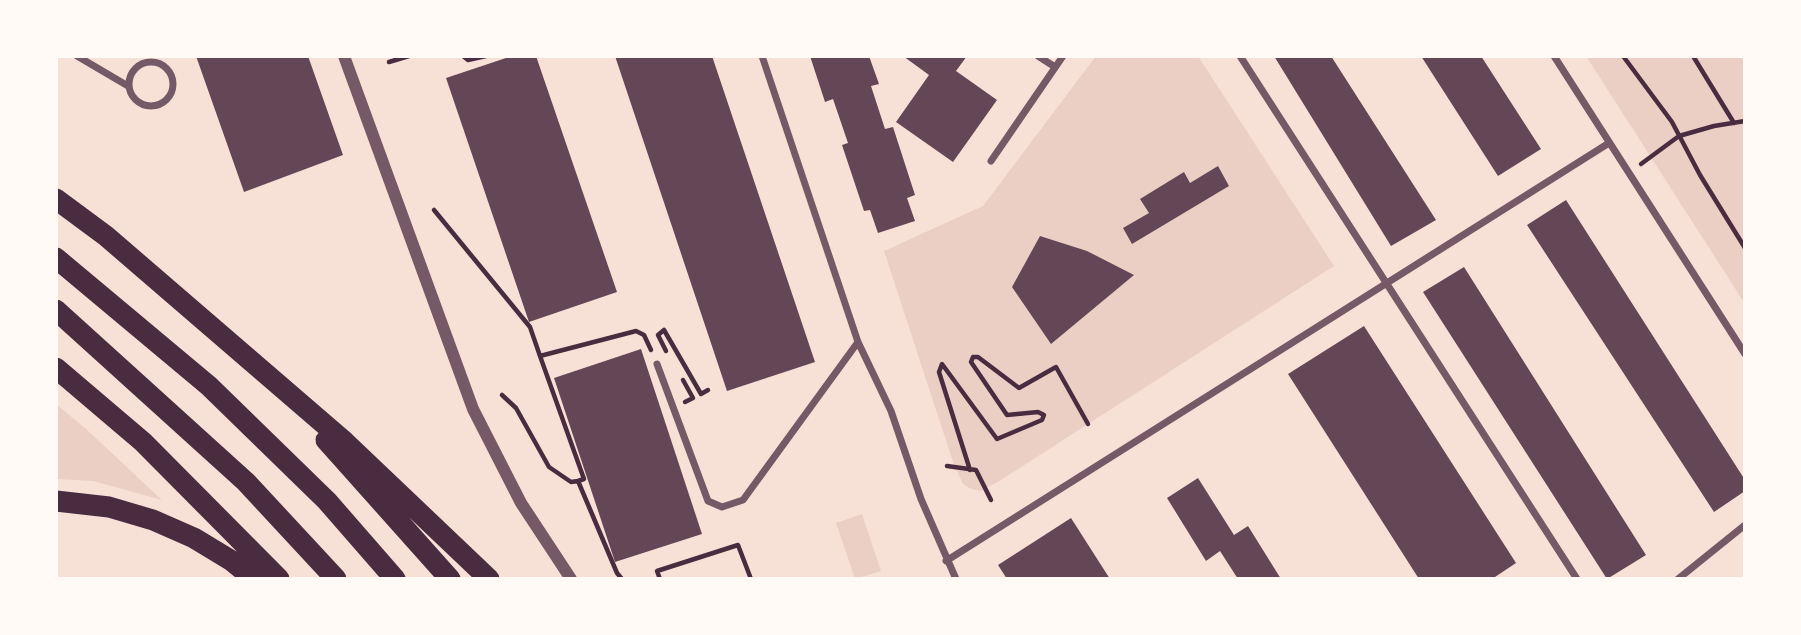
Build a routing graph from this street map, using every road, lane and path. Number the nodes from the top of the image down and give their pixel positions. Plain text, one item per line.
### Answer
1 (76, 56) edge
2 (344, 56) edge
3 (409, 56) edge
4 (463, 56) edge
5 (486, 56) edge
6 (762, 56) edge
7 (1038, 56) edge
8 (1063, 56) edge
9 (1240, 56) edge
10 (1554, 56) edge
11 (1623, 56) edge
12 (1693, 56) edge
13 (389, 62) dead end
14 (1055, 67) junction
15 (128, 86) junction
16 (1745, 121) edge
17 (1734, 123) junction
18 (1679, 136) junction
19 (1609, 144) junction
20 (991, 161) dead end
21 (1629, 173) junction
22 (56, 199) edge
23 (434, 210) dead end
24 (1745, 248) edge
25 (56, 258) edge
26 (1389, 282) junction
27 (56, 310) edge
28 (858, 342) junction
29 (1745, 354) edge
30 (540, 356) junction
31 (669, 356) dead end
32 (657, 364) joint
33 (56, 368) edge
34 (681, 377) dead end
35 (280, 384) junction
36 (708, 390) dead end
37 (502, 396) dead end
38 (675, 407) junction
39 (1088, 424) dead end
40 (947, 466) dead end
41 (970, 470) junction
42 (579, 481) junction
43 (991, 500) dead end
44 (56, 501) edge
45 (1745, 525) edge
46 (946, 561) junction
47 (254, 579) edge
48 (279, 579) edge
49 (336, 579) edge
50 (395, 579) edge
51 (450, 579) edge
52 (489, 579) edge
53 (571, 579) edge
54 (622, 579) edge
55 (660, 579) edge
56 (751, 579) edge
57 (956, 579) edge
58 (1577, 579) edge
59 (1678, 579) edge

1 - 15 street
2 - 53 street
3 - 13 path
4 - 5 path
6 - 28 street
7 - 14 street
8 - 14 street
9 - 26 street
10 - 19 street
11 - 18 path
12 - 17 path
14 - 20 street
15 - 15 street
16 - 17 path
17 - 18 path
18 - 21 path
18 - 24 path
19 - 21 street
19 - 26 street
21 - 29 street
22 - 35 highway
23 - 30 path
25 - 50 highway
26 - 46 street
26 - 58 street
27 - 49 highway
28 - 38 street
28 - 46 street
30 - 32 path
30 - 42 path
31 - 36 path
32 - 38 street
33 - 48 highway
34 - 38 path
35 - 51 highway
35 - 52 highway
37 - 42 path
39 - 41 path
40 - 41 path
41 - 43 path
42 - 54 path
44 - 47 highway
45 - 59 street
46 - 57 street
55 - 56 path

